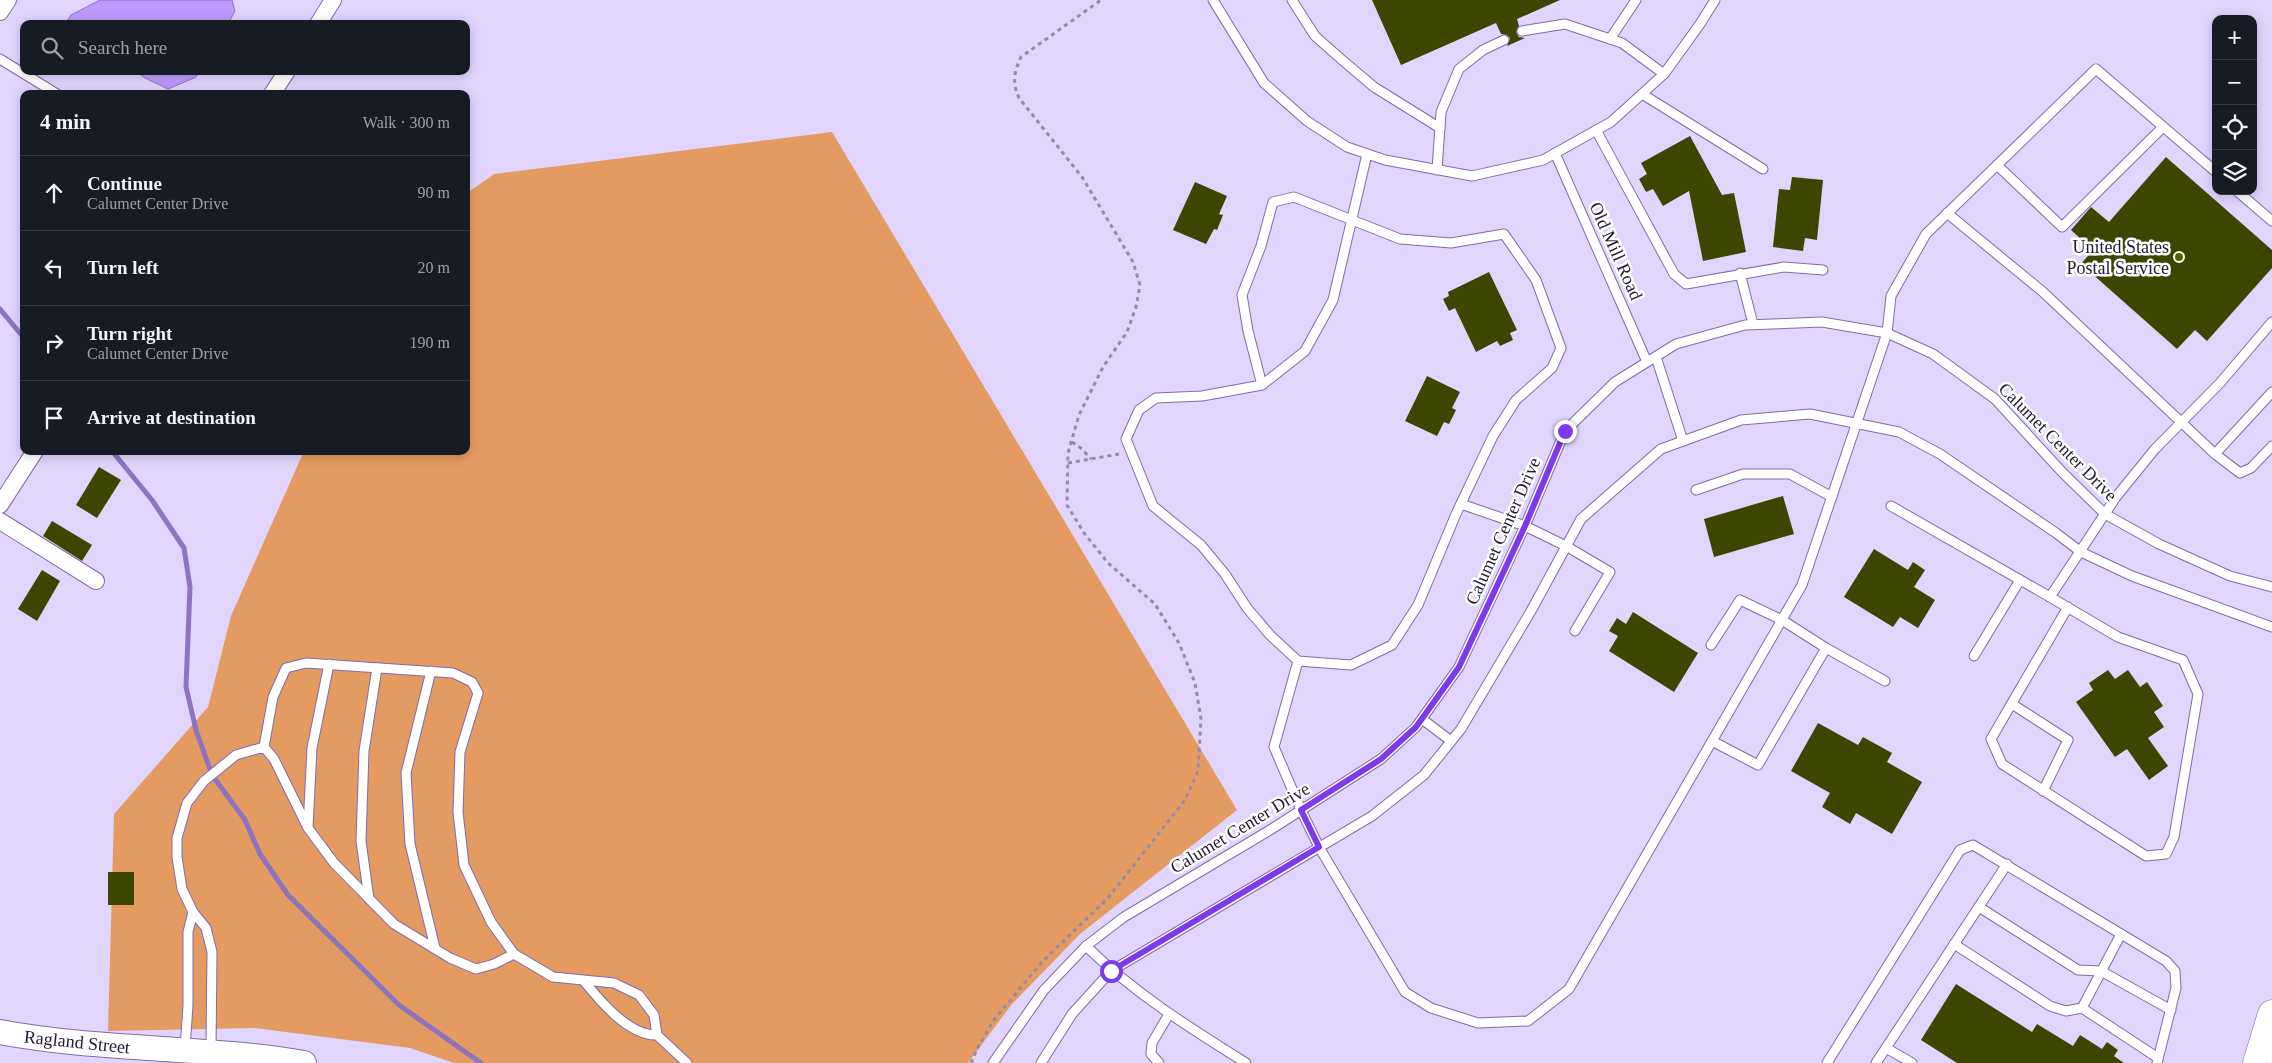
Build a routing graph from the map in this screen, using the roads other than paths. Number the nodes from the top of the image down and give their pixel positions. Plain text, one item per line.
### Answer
1 (8, 0) edge
2 (334, 0) edge
3 (1213, 0) edge
4 (1292, 0) edge
5 (1636, 0) edge
6 (1715, 0) edge
7 (0, 12) edge
8 (321, 20) edge
9 (1522, 31) dead end
10 (1610, 39) junction
11 (1504, 40) dead end
12 (0, 59) edge
13 (20, 71) edge
14 (1664, 74) junction
15 (27, 75) edge
16 (284, 75) edge
17 (51, 90) edge
18 (275, 90) edge
19 (1642, 94) junction
20 (2163, 127) junction
21 (1440, 128) junction
22 (1596, 130) junction
23 (1555, 153) junction
24 (1367, 154) junction
25 (1997, 165) junction
26 (1763, 169) dead end
27 (2212, 169) edge
28 (1437, 170) junction
29 (2242, 195) edge
30 (1948, 213) junction
31 (1352, 218) junction
32 (2272, 221) edge
33 (1823, 270) dead end
34 (1740, 273) junction
35 (2272, 322) edge
36 (1753, 324) junction
37 (1887, 333) junction
38 (1656, 357) junction
39 (1647, 362) junction
40 (1262, 385) junction
41 (2272, 392) edge
42 (2180, 422) junction
43 (1857, 424) junction
44 (1683, 441) junction
45 (2272, 446) edge
46 (2215, 454) junction
47 (32, 455) edge
48 (1696, 490) dead end
49 (1832, 497) junction
50 (0, 504) edge
51 (1461, 504) junction
52 (1891, 506) dead end
53 (2105, 514) junction
54 (0, 521) edge
55 (1525, 526) junction
56 (1566, 546) junction
57 (2081, 552) junction
58 (96, 580) dead end
59 (2020, 580) junction
60 (2272, 587) edge
61 (2050, 597) junction
62 (2068, 607) junction
63 (1782, 620) junction
64 (2272, 628) edge
65 (1575, 631) dead end
66 (1710, 645) dead end
67 (1826, 648) junction
68 (1974, 656) dead end
69 (1298, 661) junction
70 (330, 664) junction
71 (377, 668) junction
72 (430, 671) junction
73 (1885, 682) dead end
74 (2012, 704) junction
75 (1422, 719) junction
76 (1712, 741) junction
77 (1450, 742) junction
78 (264, 747) junction
79 (2043, 791) junction
80 (1301, 810) junction
81 (308, 828) junction
82 (1319, 847) junction
83 (2007, 864) junction
84 (369, 900) junction
85 (1979, 908) junction
86 (193, 912) junction
87 (2121, 934) junction
88 (1954, 944) junction
89 (1086, 946) junction
90 (435, 948) junction
91 (514, 954) junction
92 (1111, 971) junction
93 (2101, 971) junction
94 (584, 981) junction
95 (2082, 1008) junction
96 (2171, 1010) junction
97 (1169, 1014) junction
98 (2272, 1014) edge
99 (0, 1032) edge
100 (657, 1035) junction
101 (1886, 1048) junction
102 (184, 1052) junction
103 (211, 1053) junction
104 (2157, 1060) edge
105 (304, 1063) edge
106 (687, 1063) edge
107 (993, 1063) edge
108 (1041, 1063) edge
109 (1159, 1063) edge
110 (1246, 1063) edge
111 (1827, 1063) edge
112 (1876, 1063) edge
113 (1912, 1063) edge
114 (2257, 1063) edge

1 - 7 street
2 - 8 street
3 - 24 lane
4 - 21 lane
5 - 10 lane
6 - 14 lane
9 - 10 lane
10 - 14 lane
11 - 21 lane
12 - 13 lane
14 - 19 lane
15 - 17 lane
16 - 18 street
19 - 22 lane
19 - 26 lane
20 - 25 lane
20 - 25 lane
20 - 27 lane
21 - 28 lane
22 - 23 lane
22 - 34 lane
23 - 28 lane
23 - 39 lane, Old Mill Road
24 - 28 lane
24 - 31 lane
25 - 30 lane
29 - 32 lane
30 - 37 lane
30 - 42 lane
31 - 40 lane
31 - 40 lane
31 - 51 lane
33 - 34 lane
34 - 36 lane
35 - 42 lane
36 - 37 lane, Calumet Center Drive
36 - 38 lane, Calumet Center Drive
37 - 43 lane
37 - 53 lane, Calumet Center Drive
38 - 39 lane, Calumet Center Drive
38 - 44 lane
39 - 55 lane, Calumet Center Drive
40 - 69 lane
41 - 46 lane
42 - 46 lane
42 - 53 lane
43 - 44 lane
43 - 49 lane
43 - 57 lane
44 - 56 lane
45 - 46 lane
47 - 50 street
48 - 49 lane
49 - 63 lane
51 - 55 lane
51 - 69 lane
52 - 59 lane
53 - 57 lane
53 - 60 lane, Calumet Center Drive
54 - 58 street
55 - 56 lane
55 - 75 lane, Calumet Center Drive
56 - 65 lane
56 - 77 lane
57 - 61 lane
57 - 64 lane
59 - 61 lane
59 - 68 lane
61 - 62 lane
62 - 74 lane
62 - 79 lane
63 - 66 lane
63 - 67 lane
63 - 76 lane
67 - 73 lane
67 - 76 lane
69 - 80 lane
70 - 71 lane
70 - 78 lane
70 - 81 lane
71 - 72 lane
71 - 84 lane
72 - 90 lane
72 - 91 lane
74 - 79 lane
74 - 79 lane
75 - 77 lane
75 - 80 lane, Calumet Center Drive
76 - 82 lane
77 - 82 lane
78 - 81 lane
78 - 86 lane
80 - 82 lane
80 - 89 lane, Calumet Center Drive
81 - 84 lane
82 - 92 lane
83 - 85 lane
83 - 87 lane
83 - 111 lane
84 - 90 lane
85 - 88 lane
85 - 93 lane
86 - 102 lane
86 - 103 lane
87 - 93 lane
87 - 96 lane
88 - 95 lane
88 - 101 lane
89 - 92 lane
89 - 107 lane, Calumet Center Drive
90 - 91 lane
91 - 94 lane
92 - 97 lane
92 - 108 lane
93 - 95 lane
93 - 96 lane
94 - 100 lane
94 - 100 lane
95 - 104 lane
96 - 104 lane
97 - 109 lane
97 - 110 lane
98 - 114 highway
99 - 102 street, Ragland Street
100 - 106 lane
101 - 112 lane
101 - 113 lane
102 - 103 street, Ragland Street
103 - 105 street, Ragland Street

